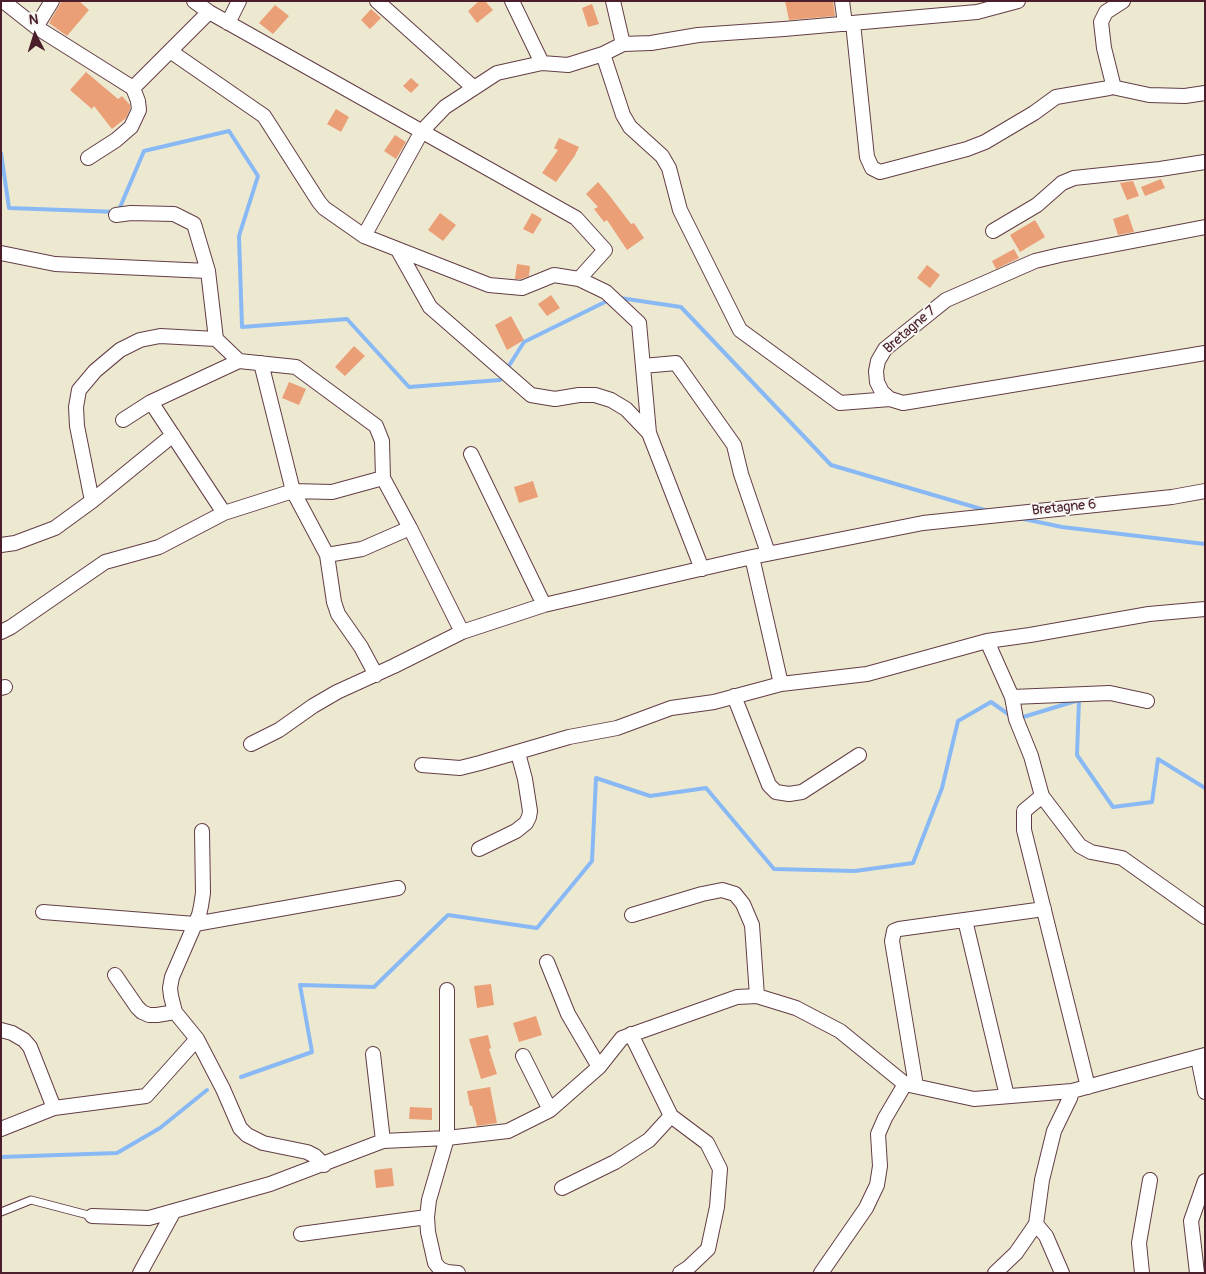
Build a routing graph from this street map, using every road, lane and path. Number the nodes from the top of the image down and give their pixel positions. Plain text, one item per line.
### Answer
1 (3, 1) edge
2 (52, 1) edge
3 (194, 1) edge
4 (239, 1) edge
5 (377, 1) edge
6 (512, 1) edge
7 (613, 1) edge
8 (842, 1) edge
9 (1018, 1) edge
10 (1123, 1) edge
11 (209, 12) junction
12 (228, 23) junction
13 (849, 23) junction
14 (36, 27) junction
15 (623, 44) junction
16 (170, 51) junction
17 (603, 54) junction
18 (542, 64) junction
19 (1112, 86) junction
20 (133, 88) junction
21 (474, 88) junction
22 (1205, 93) edge
23 (422, 131) junction
24 (88, 158) dead end
25 (1205, 162) edge
26 (116, 215) dead end
27 (1205, 227) edge
28 (993, 231) dead end
29 (364, 236) junction
30 (398, 250) junction
31 (1, 253) edge
32 (208, 271) junction
33 (579, 279) junction
34 (216, 339) junction
35 (1205, 352) edge
36 (239, 361) junction
37 (261, 363) junction
38 (643, 366) junction
39 (890, 400) junction
40 (151, 402) junction
41 (123, 420) dead end
42 (649, 434) junction
43 (173, 435) junction
44 (471, 454) dead end
45 (383, 478) junction
46 (293, 491) junction
47 (1205, 491) edge
48 (92, 501) junction
49 (224, 513) junction
50 (410, 528) junction
51 (1, 545) edge
52 (768, 553) junction
53 (327, 555) junction
54 (752, 557) junction
55 (702, 569) junction
56 (544, 605) junction
57 (1205, 609) edge
58 (1, 632) edge
59 (462, 632) junction
60 (988, 641) junction
61 (376, 675) junction
62 (781, 684) junction
63 (734, 696) junction
64 (1012, 697) junction
65 (1146, 701) dead end
66 (250, 744) dead end
67 (518, 753) junction
68 (859, 755) dead end
69 (422, 765) dead end
70 (1042, 796) junction
71 (202, 832) dead end
72 (479, 849) dead end
73 (398, 888) dead end
74 (1044, 909) junction
75 (43, 912) dead end
76 (632, 915) dead end
77 (1205, 917) edge
78 (965, 920) junction
79 (195, 924) junction
80 (547, 962) dead end
81 (115, 975) dead end
82 (447, 990) dead end
83 (757, 996) junction
84 (175, 1012) junction
85 (1, 1030) edge
86 (631, 1034) junction
87 (197, 1039) junction
88 (374, 1054) dead end
89 (523, 1056) dead end
90 (1202, 1056) edge
91 (599, 1067) junction
92 (911, 1085) junction
93 (1088, 1087) junction
94 (1072, 1092) junction
95 (1205, 1092) edge
96 (1006, 1096) junction
97 (54, 1108) junction
98 (550, 1110) junction
99 (671, 1116) junction
100 (1, 1129) edge
101 (447, 1138) junction
102 (383, 1141) junction
103 (324, 1165) junction
104 (1150, 1180) dead end
105 (1205, 1181) edge
106 (562, 1188) dead end
107 (174, 1211) junction
108 (1, 1212) edge
109 (92, 1216) joint
110 (427, 1217) junction
111 (1036, 1224) junction
112 (301, 1234) dead end
113 (140, 1273) edge
114 (458, 1273) edge
115 (680, 1273) edge
116 (821, 1273) edge
117 (995, 1273) edge
118 (1062, 1273) edge
119 (1142, 1273) edge
120 (1196, 1273) edge

1 - 14 street
2 - 14 street
3 - 11 street
4 - 12 street
5 - 21 street
6 - 18 street
7 - 15 street
8 - 13 street
9 - 13 street
10 - 19 street
11 - 12 street
11 - 16 street
12 - 23 street
13 - 15 street
13 - 19 street
14 - 20 street
15 - 17 street
16 - 20 street
16 - 29 street
17 - 18 street
17 - 39 street
18 - 21 street
19 - 22 street
20 - 24 street
21 - 23 street
23 - 29 street
23 - 33 street
25 - 28 street
26 - 32 street
27 - 39 street, Bretagne 7
29 - 30 street
30 - 33 street
30 - 42 street
31 - 32 street
32 - 34 street
33 - 38 street
34 - 36 street
34 - 48 street
35 - 39 street
36 - 37 street
36 - 40 street
37 - 45 street
37 - 46 street
38 - 42 street
38 - 52 street
40 - 41 street
40 - 43 street
42 - 55 street
43 - 48 street
43 - 49 street
44 - 56 street
45 - 46 street
45 - 50 street
46 - 49 street
46 - 53 street
47 - 52 street, Bretagne 6
48 - 51 street
49 - 58 street
50 - 53 street
50 - 59 street
52 - 54 street, Bretagne 6
53 - 61 street
54 - 55 street, Bretagne 6
54 - 62 street
55 - 56 street, Bretagne 6
56 - 59 street, Bretagne 6
57 - 60 street
59 - 61 street, Bretagne 6
60 - 62 street
60 - 64 street
61 - 66 street, Bretagne 6
62 - 63 street
63 - 67 street
63 - 68 street
64 - 65 street
64 - 70 street
67 - 69 street
67 - 72 street
70 - 74 street
70 - 77 street
71 - 79 street
73 - 79 street
74 - 78 street
74 - 93 street
75 - 79 street
76 - 83 street
78 - 92 street
78 - 96 street
79 - 84 street
80 - 91 street
81 - 84 street
82 - 101 street
83 - 86 street
83 - 92 street
84 - 87 street
85 - 97 street
86 - 91 street
86 - 99 street
87 - 97 street
87 - 103 street
88 - 102 street
89 - 98 street
90 - 93 street
90 - 95 street
91 - 98 street
92 - 96 street
92 - 116 street
93 - 94 street
94 - 96 street
94 - 111 street
97 - 100 street
98 - 101 street
99 - 106 street
99 - 115 street
101 - 102 street
101 - 110 street
102 - 103 street
103 - 107 street
104 - 119 street
105 - 120 street
107 - 109 street
107 - 113 street
108 - 109 lane
110 - 112 street
110 - 114 street
111 - 117 street
111 - 118 street

